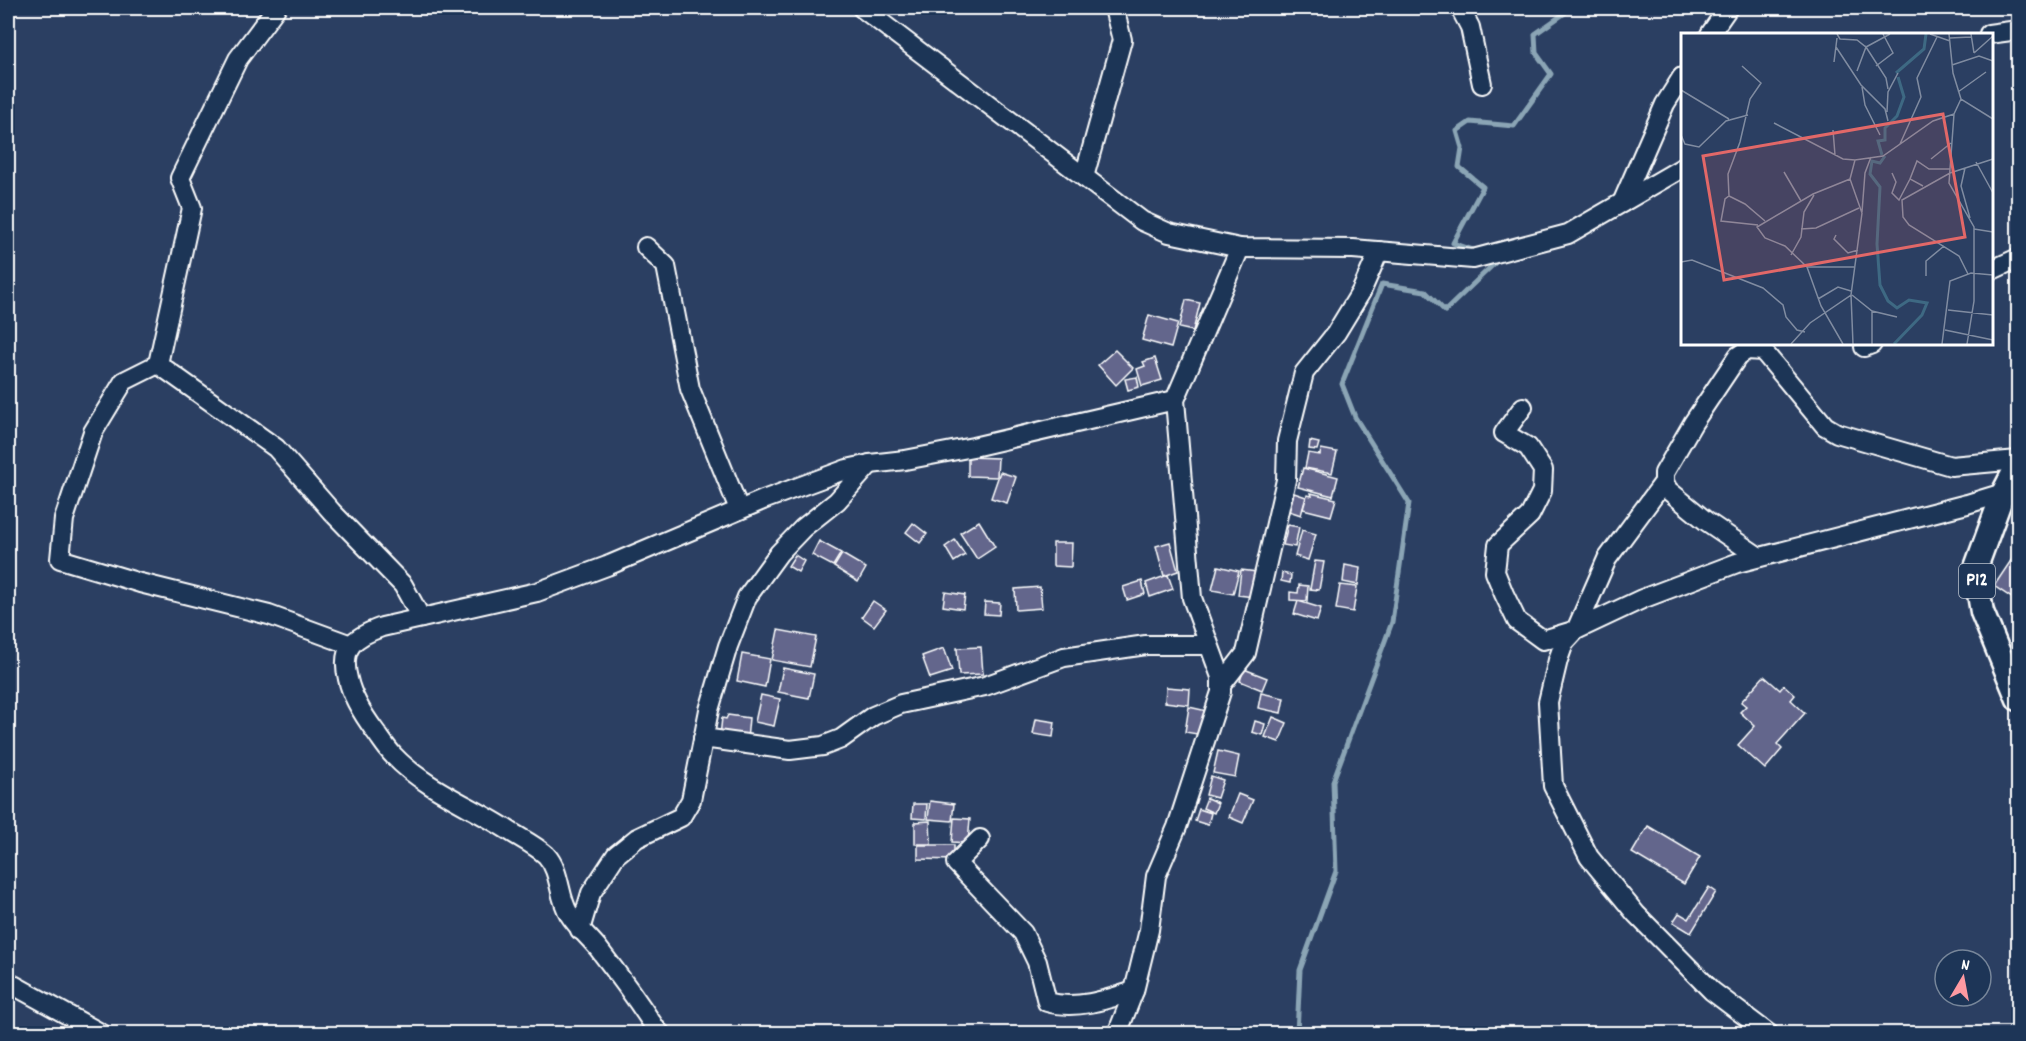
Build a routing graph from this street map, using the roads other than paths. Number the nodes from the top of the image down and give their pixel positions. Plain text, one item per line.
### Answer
1 (276, 8) edge
2 (862, 8) edge
3 (1114, 8) edge
4 (1460, 8) edge
5 (1728, 8) edge
6 (2019, 30) edge
7 (1711, 33) edge
8 (1993, 33) edge
9 (1681, 80) edge
10 (1482, 84) dead end
11 (1681, 169) edge
12 (1084, 177) junction
13 (1622, 203) junction
14 (646, 247) dead end
15 (1240, 248) junction
16 (1379, 251) junction
17 (2019, 258) edge
18 (1993, 270) edge
19 (158, 364) junction
20 (1175, 400) junction
21 (1523, 407) dead end
22 (2019, 462) edge
23 (870, 464) junction
24 (1664, 482) junction
25 (2011, 492) edge
26 (739, 509) junction
27 (1760, 557) junction
28 (421, 618) junction
29 (1576, 630) junction
30 (351, 645) junction
31 (1208, 645) junction
32 (1222, 684) junction
33 (2019, 699) edge
34 (703, 738) junction
35 (980, 839) dead end
36 (580, 930) junction
37 (8, 982) edge
38 (1134, 991) junction
39 (1763, 1029) edge
40 (102, 1034) edge
41 (661, 1034) edge
42 (1117, 1034) edge

1 - 19 street
2 - 12 street
3 - 12 street
4 - 10 street
5 - 7 street
6 - 8 street
9 - 13 street
11 - 13 street
12 - 15 street
13 - 16 street
14 - 26 street
15 - 16 street
15 - 20 street
16 - 32 street
17 - 18 street
19 - 28 street
19 - 30 street
20 - 23 street
20 - 31 street
21 - 29 street
22 - 24 street
22 - 25 main road, P12
23 - 26 street
23 - 34 street
24 - 27 street
24 - 29 street
25 - 27 street
25 - 33 main road, P12
26 - 28 street
27 - 29 street
28 - 30 street
29 - 39 street
30 - 36 street
31 - 32 street
31 - 34 street
32 - 38 street
34 - 36 street
35 - 38 street
36 - 41 street
37 - 40 street
38 - 42 street

